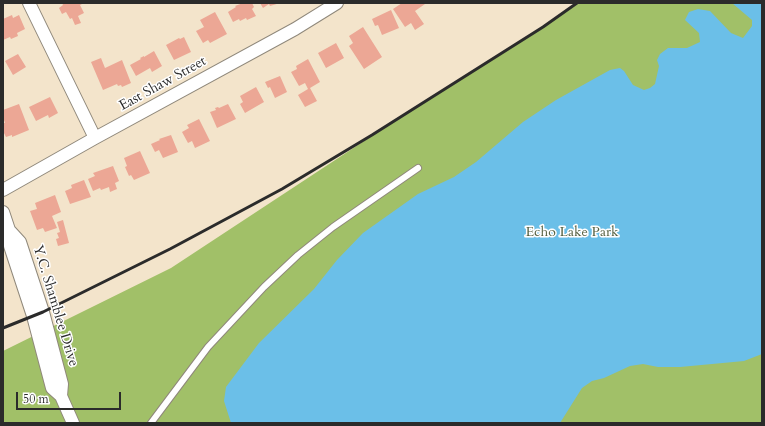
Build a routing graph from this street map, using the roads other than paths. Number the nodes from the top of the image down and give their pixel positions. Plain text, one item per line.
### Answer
1 (29, 3) edge
2 (337, 3) edge
3 (95, 138) junction
4 (418, 168) dead end
5 (3, 190) edge
6 (3, 212) edge
7 (72, 423) edge
8 (151, 423) edge

1 - 3 street
2 - 3 street, East Shaw Street
3 - 5 street, East Shaw Street
4 - 8 lane
6 - 7 street, Y.C. Shamblee Drive

